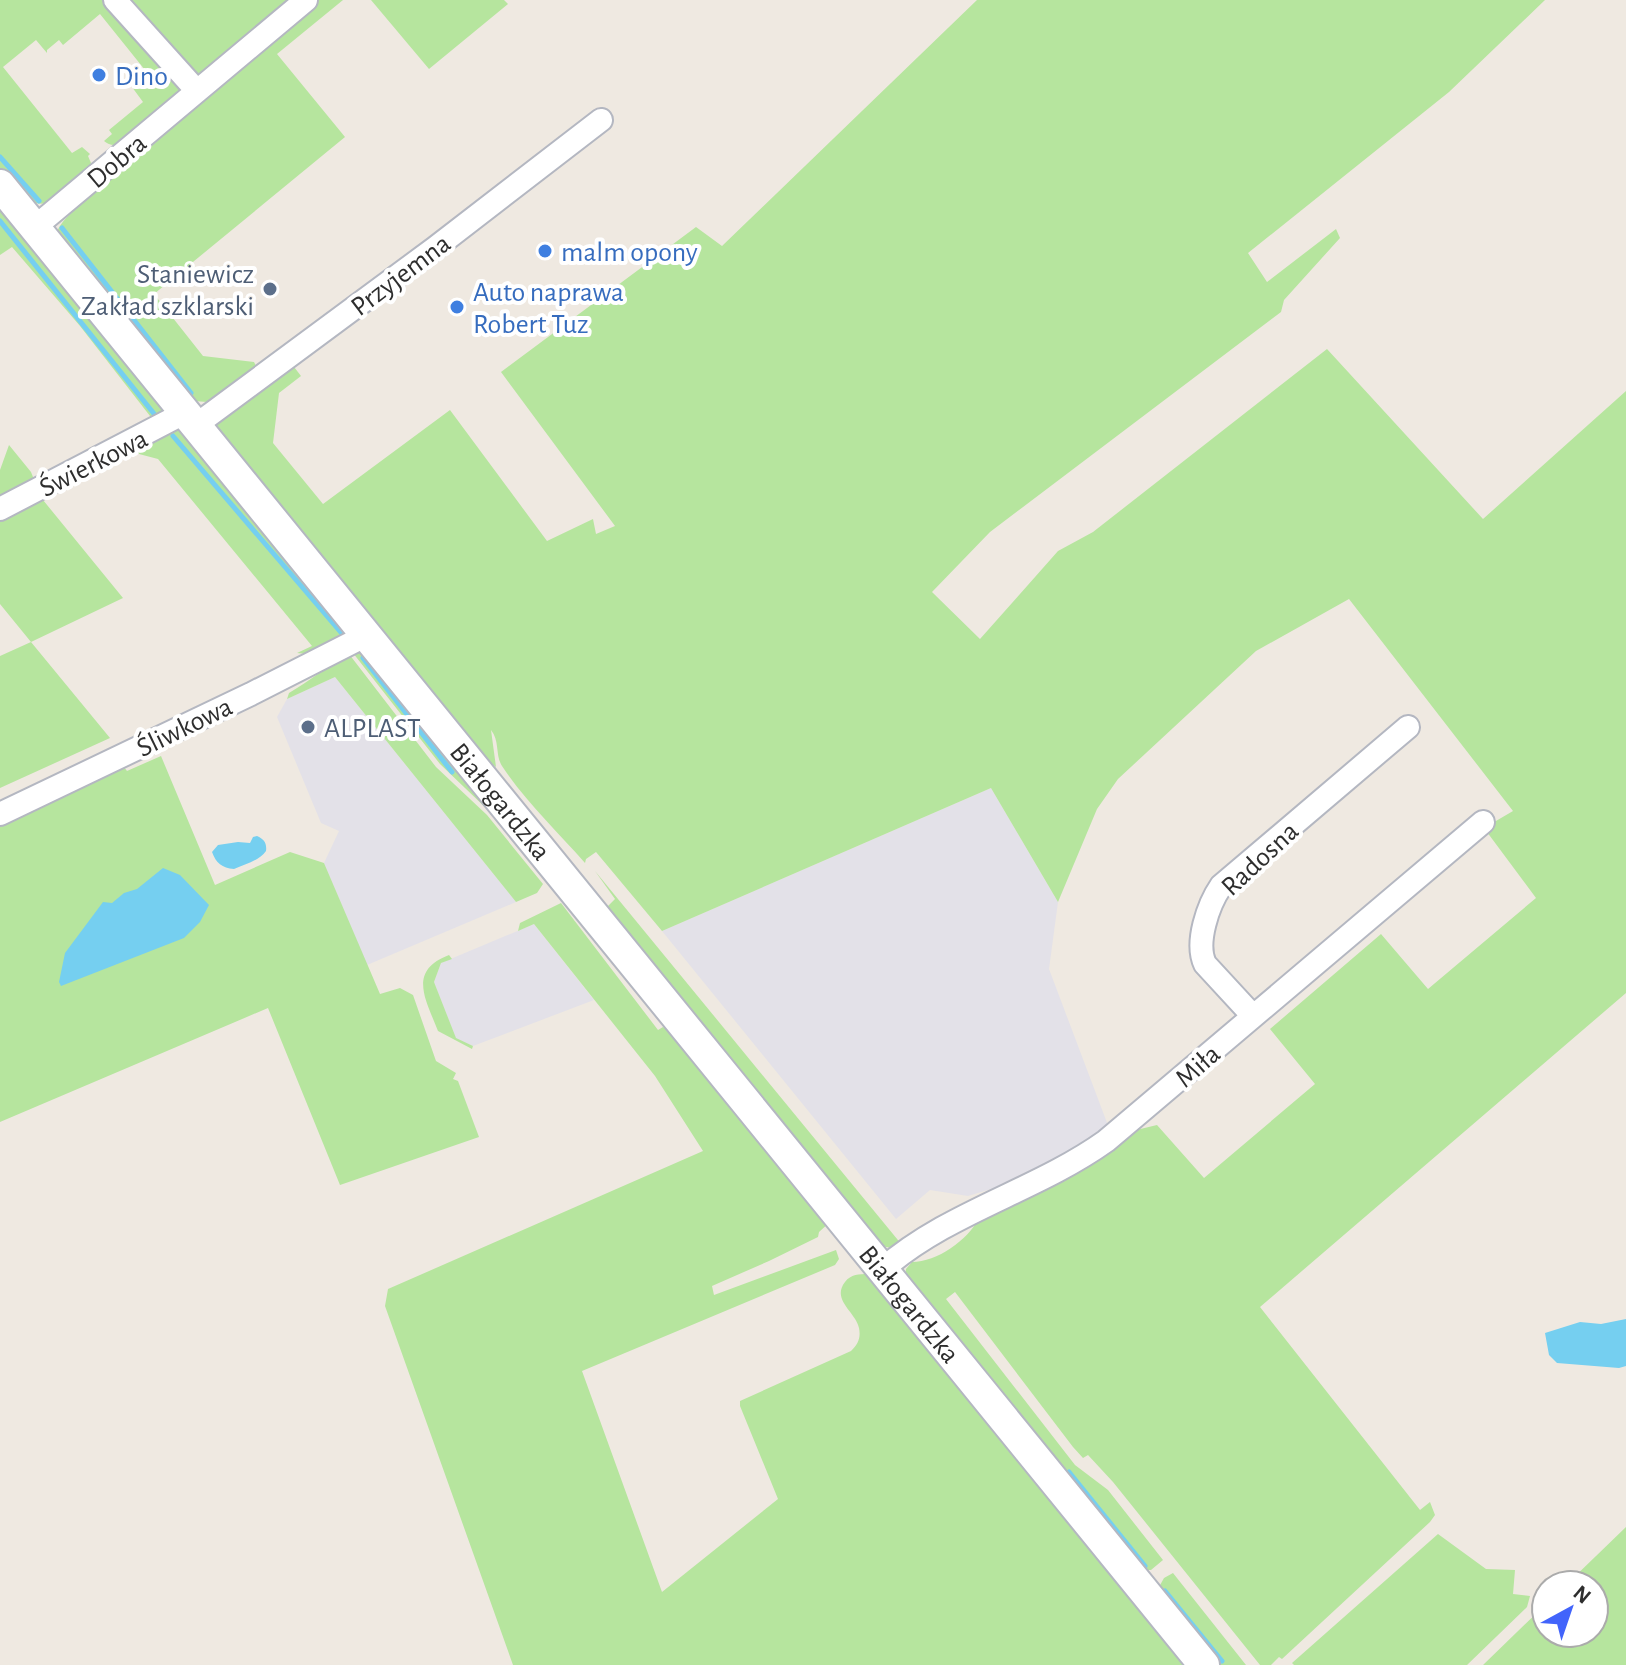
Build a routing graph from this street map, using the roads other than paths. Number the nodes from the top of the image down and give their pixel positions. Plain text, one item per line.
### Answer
1 (115, 0) edge
2 (306, 0) edge
3 (197, 91) junction
4 (601, 120) dead end
5 (0, 185) edge
6 (35, 227) junction
7 (191, 418) junction
8 (0, 509) edge
9 (367, 635) junction
10 (1408, 727) dead end
11 (0, 814) edge
12 (1483, 822) dead end
13 (1253, 1016) junction
14 (883, 1269) junction
15 (1204, 1665) edge

1 - 3 street
2 - 3 street, Dobra
3 - 6 street, Dobra
4 - 7 street, Przyjemna
5 - 6 main road, Białogardzka
6 - 7 main road, Białogardzka
7 - 8 street, Świerkowa
7 - 9 main road, Białogardzka
9 - 11 street, Śliwkowa
9 - 14 main road, Białogardzka
10 - 13 street, Radosna
12 - 13 street, Miła
13 - 14 street, Miła
14 - 15 main road, Białogardzka

